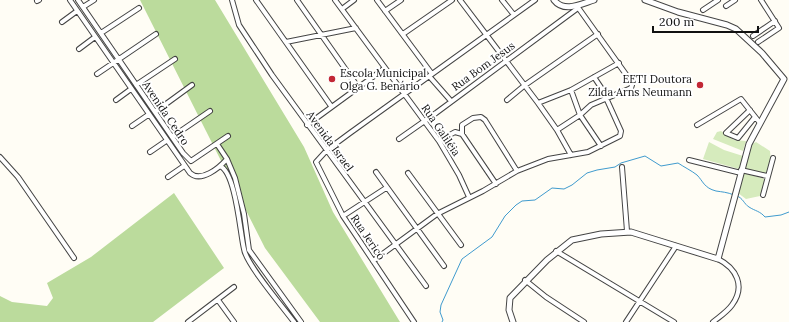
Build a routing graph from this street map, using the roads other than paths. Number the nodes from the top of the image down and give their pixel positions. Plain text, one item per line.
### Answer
1 (70, 0) edge
2 (78, 0) edge
3 (94, 0) edge
4 (232, 0) edge
5 (256, 0) edge
6 (297, 0) edge
7 (335, 0) edge
8 (354, 0) edge
9 (377, 0) edge
10 (401, 0) edge
11 (452, 0) edge
12 (460, 0) edge
13 (502, 0) edge
14 (535, 0) edge
15 (554, 0) edge
16 (594, 0) edge
17 (645, 0) edge
18 (718, 0) edge
19 (735, 0) edge
20 (760, 0) edge
21 (726, 6) dead end
22 (83, 7) junction
23 (577, 7) junction
24 (139, 8) dead end
25 (342, 9) junction
26 (703, 10) dead end
27 (78, 11) junction
28 (385, 11) junction
29 (514, 15) junction
30 (775, 21) junction
31 (62, 22) dead end
32 (356, 28) junction
33 (101, 33) junction
34 (156, 34) dead end
35 (403, 34) junction
36 (486, 34) junction
37 (598, 34) junction
38 (321, 35) junction
39 (753, 36) dead end
40 (95, 37) junction
41 (286, 42) junction
42 (758, 42) dead end
43 (79, 49) dead end
44 (119, 59) junction
45 (174, 59) dead end
46 (507, 60) junction
47 (113, 63) junction
48 (619, 63) junction
49 (385, 68) junction
50 (97, 74) dead end
51 (430, 75) junction
52 (594, 77) junction
53 (784, 79) junction
54 (789, 83) edge
55 (136, 85) junction
56 (192, 85) dead end
57 (525, 85) junction
58 (358, 87) junction
59 (131, 89) junction
60 (571, 90) junction
61 (405, 94) junction
62 (606, 98) junction
63 (116, 100) dead end
64 (507, 100) dead end
65 (451, 101) junction
66 (538, 103) junction
67 (331, 106) junction
68 (750, 110) junction
69 (210, 111) dead end
70 (155, 112) junction
71 (148, 115) junction
72 (580, 115) junction
73 (755, 117) junction
74 (425, 121) junction
75 (760, 123) junction
76 (307, 125) junction
77 (697, 125) dead end
78 (132, 126) dead end
79 (557, 130) junction
80 (462, 134) junction
81 (228, 136) dead end
82 (172, 137) junction
83 (398, 139) dead end
84 (166, 141) junction
85 (438, 141) junction
86 (217, 144) junction
87 (601, 146) junction
88 (327, 150) junction
89 (150, 152) dead end
90 (571, 155) junction
91 (0, 157) edge
92 (226, 158) junction
93 (773, 158) dead end
94 (689, 160) dead end
95 (191, 161) junction
96 (184, 166) junction
97 (220, 166) junction
98 (622, 167) dead end
99 (517, 171) junction
100 (189, 172) junction
101 (376, 172) dead end
102 (741, 172) junction
103 (408, 173) dead end
104 (767, 176) junction
105 (168, 177) dead end
106 (496, 184) junction
107 (386, 188) junction
108 (763, 195) dead end
109 (469, 197) junction
110 (364, 202) junction
111 (437, 214) junction
112 (343, 216) junction
113 (243, 221) junction
114 (417, 229) junction
115 (627, 231) junction
116 (395, 244) junction
117 (461, 245) dead end
118 (676, 246) junction
119 (556, 252) junction
120 (74, 258) dead end
121 (718, 258) junction
122 (373, 261) junction
123 (444, 266) dead end
124 (525, 280) junction
125 (271, 282) junction
126 (267, 286) junction
127 (426, 286) dead end
128 (234, 287) dead end
129 (218, 300) junction
130 (639, 302) junction
131 (717, 319) junction
132 (188, 322) edge
133 (234, 322) edge
134 (294, 322) edge
135 (301, 322) edge
136 (414, 322) edge
137 (513, 322) edge
138 (584, 322) edge
139 (626, 322) edge
140 (674, 322) edge
141 (713, 322) edge
142 (722, 322) edge

1 - 27 street, Avenida Cedro
2 - 22 street, Avenida Cedro
3 - 22 street
4 - 76 street, Avenida Israel
5 - 41 street
6 - 38 street
7 - 25 street, Rua Galiléia
8 - 25 street
9 - 28 street
10 - 28 street
11 - 35 street
12 - 36 street
13 - 29 street
14 - 29 street
15 - 23 street
16 - 23 street
17 - 53 street
18 - 26 street
19 - 21 street
20 - 30 street
22 - 33 street, Avenida Cedro
23 - 37 street
23 - 46 street, Rua Bom Jesus
24 - 33 street
25 - 32 street, Rua Galiléia
27 - 31 street
27 - 40 street, Avenida Cedro
28 - 35 street
29 - 36 street
30 - 39 street
30 - 42 street
32 - 38 street
32 - 49 street, Rua Galiléia
33 - 44 street, Avenida Cedro
34 - 44 street
35 - 51 street
36 - 46 street
36 - 51 street
37 - 48 street
37 - 57 street
38 - 41 street
38 - 58 street
40 - 43 street
40 - 47 street, Avenida Cedro
41 - 67 street
44 - 47 street
44 - 55 street, Avenida Cedro
45 - 55 street
46 - 57 street
46 - 65 street, Rua Bom Jesus
47 - 50 street
47 - 59 street, Avenida Cedro
48 - 52 street
48 - 62 street
49 - 58 street
49 - 61 street, Rua Galiléia
51 - 61 street
51 - 65 street
52 - 60 street
52 - 62 street
53 - 54 street
53 - 75 street
55 - 70 street, Avenida Cedro
56 - 70 street
57 - 64 street
57 - 66 street
58 - 67 street
59 - 63 street
59 - 71 street, Avenida Cedro
60 - 66 street
60 - 72 street
61 - 74 street, Rua Galiléia
61 - 88 street
62 - 72 street
62 - 87 street
65 - 74 street, Rua Bom Jesus
66 - 79 street
67 - 76 street
68 - 73 street
68 - 73 street
68 - 77 street
69 - 82 street
70 - 82 street, Avenida Cedro
71 - 78 street
71 - 84 street, Avenida Cedro
72 - 79 street
72 - 87 street
73 - 75 street
74 - 83 street, Rua Bom Jesus
74 - 85 street, Rua Galiléia
75 - 102 street
76 - 88 street, Avenida Israel
79 - 90 street
80 - 85 street
80 - 99 street
80 - 106 street
81 - 86 street, Avenida Cedro
82 - 95 street, Avenida Cedro
84 - 89 street
84 - 96 street, Avenida Cedro
85 - 109 street, Rua Galiléia
86 - 92 street
86 - 95 street, Avenida Cedro
87 - 90 street
88 - 110 street, Avenida Israel
88 - 112 street, Rua Jericó
90 - 99 street
91 - 120 street
92 - 97 street
92 - 113 street
93 - 104 street
94 - 102 street
95 - 100 street
96 - 100 street, Avenida Cedro
96 - 105 street
97 - 100 street
97 - 113 street
98 - 115 street
99 - 106 street
101 - 107 street
102 - 104 street
102 - 121 street
103 - 111 street
104 - 108 street
106 - 109 street
107 - 110 street
107 - 114 street
109 - 111 street
110 - 112 street
110 - 116 street, Avenida Israel
111 - 114 street
111 - 117 street
112 - 122 street, Rua Jericó
113 - 125 street
113 - 126 street
114 - 116 street
114 - 123 street
115 - 118 street
115 - 119 street
116 - 122 street
116 - 127 street, Avenida Israel
118 - 121 street
118 - 130 street
119 - 124 street
119 - 130 street
121 - 131 street
122 - 136 street, Rua Jericó
124 - 137 street
124 - 138 street
125 - 126 street
125 - 135 street
126 - 134 street
128 - 129 street
129 - 132 street
129 - 133 street
130 - 139 street
130 - 140 street
131 - 141 street
131 - 142 street

